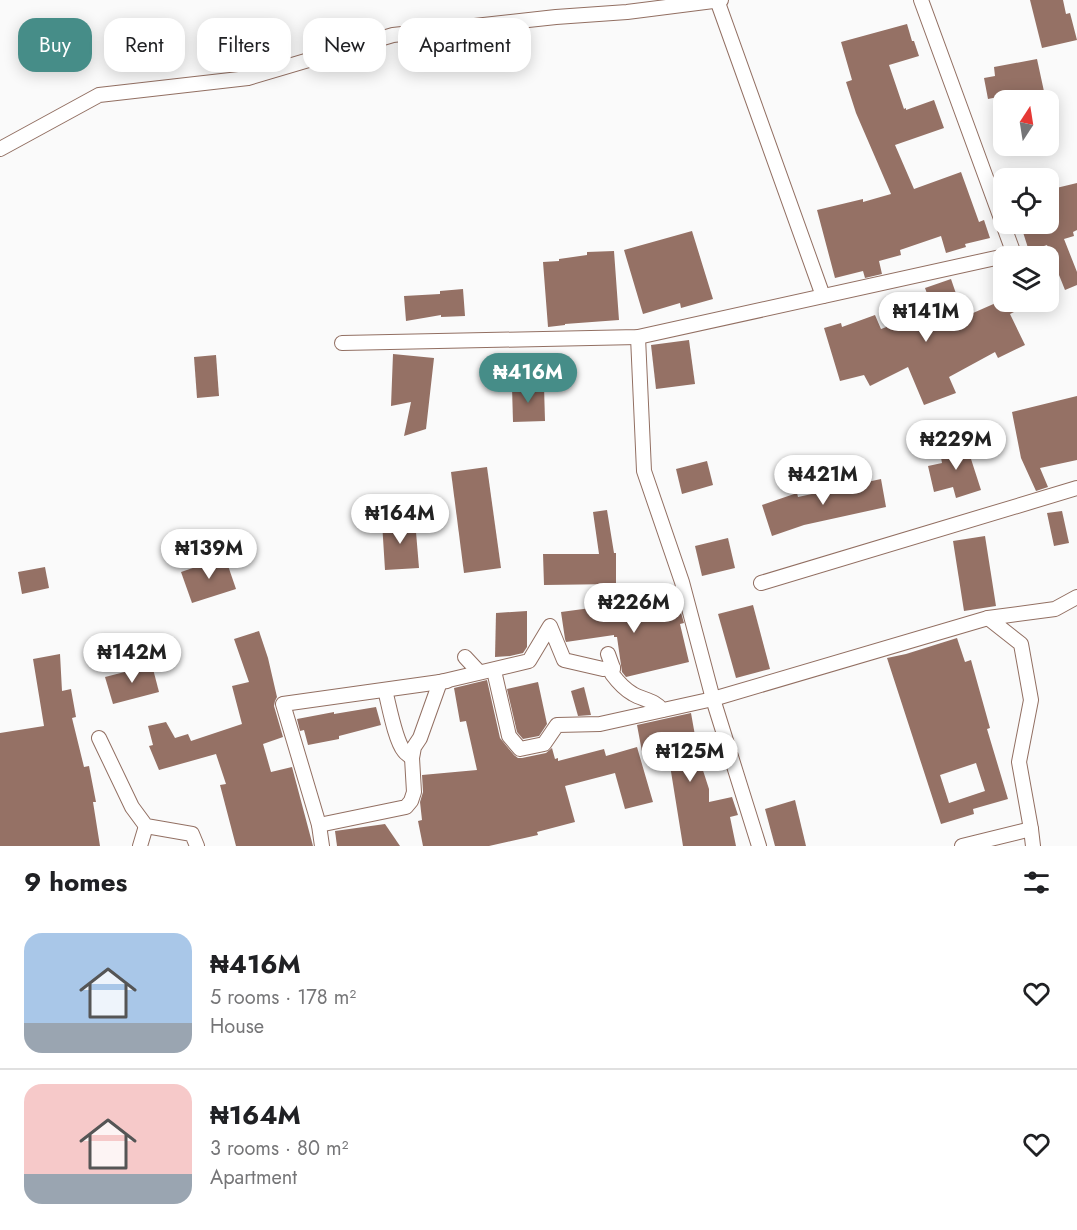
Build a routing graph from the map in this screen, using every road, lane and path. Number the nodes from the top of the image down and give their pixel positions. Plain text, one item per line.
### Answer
1 (718, 0) edge
2 (921, 0) edge
3 (0, 149) edge
4 (823, 296) junction
5 (638, 337) junction
6 (342, 343) dead end
7 (1077, 488) edge
8 (761, 583) dead end
9 (1077, 597) edge
10 (988, 618) junction
11 (608, 654) dead end
12 (465, 657) dead end
13 (502, 666) junction
14 (614, 668) junction
15 (530, 671) dead end
16 (479, 672) junction
17 (440, 682) junction
18 (385, 690) junction
19 (713, 699) junction
20 (662, 710) junction
21 (99, 738) dead end
22 (412, 758) junction
23 (319, 825) junction
24 (146, 826) junction
25 (1031, 829) junction
26 (140, 846) edge
27 (197, 846) edge
28 (322, 846) edge
29 (759, 846) edge
30 (962, 846) edge
31 (1033, 846) edge

1 - 3 street
1 - 4 street
2 - 4 street
4 - 5 street
5 - 6 street
5 - 19 street
7 - 8 street
9 - 10 street
10 - 19 street
10 - 25 street
11 - 14 street
12 - 16 street
13 - 14 street
13 - 15 street
13 - 16 street
13 - 17 street
13 - 20 street
14 - 20 street
16 - 17 street
17 - 18 street
17 - 22 street
18 - 22 street
18 - 23 street
19 - 20 street
19 - 29 street
21 - 24 street
22 - 23 street
23 - 28 street
24 - 26 street
24 - 27 street
25 - 30 street
25 - 31 street

